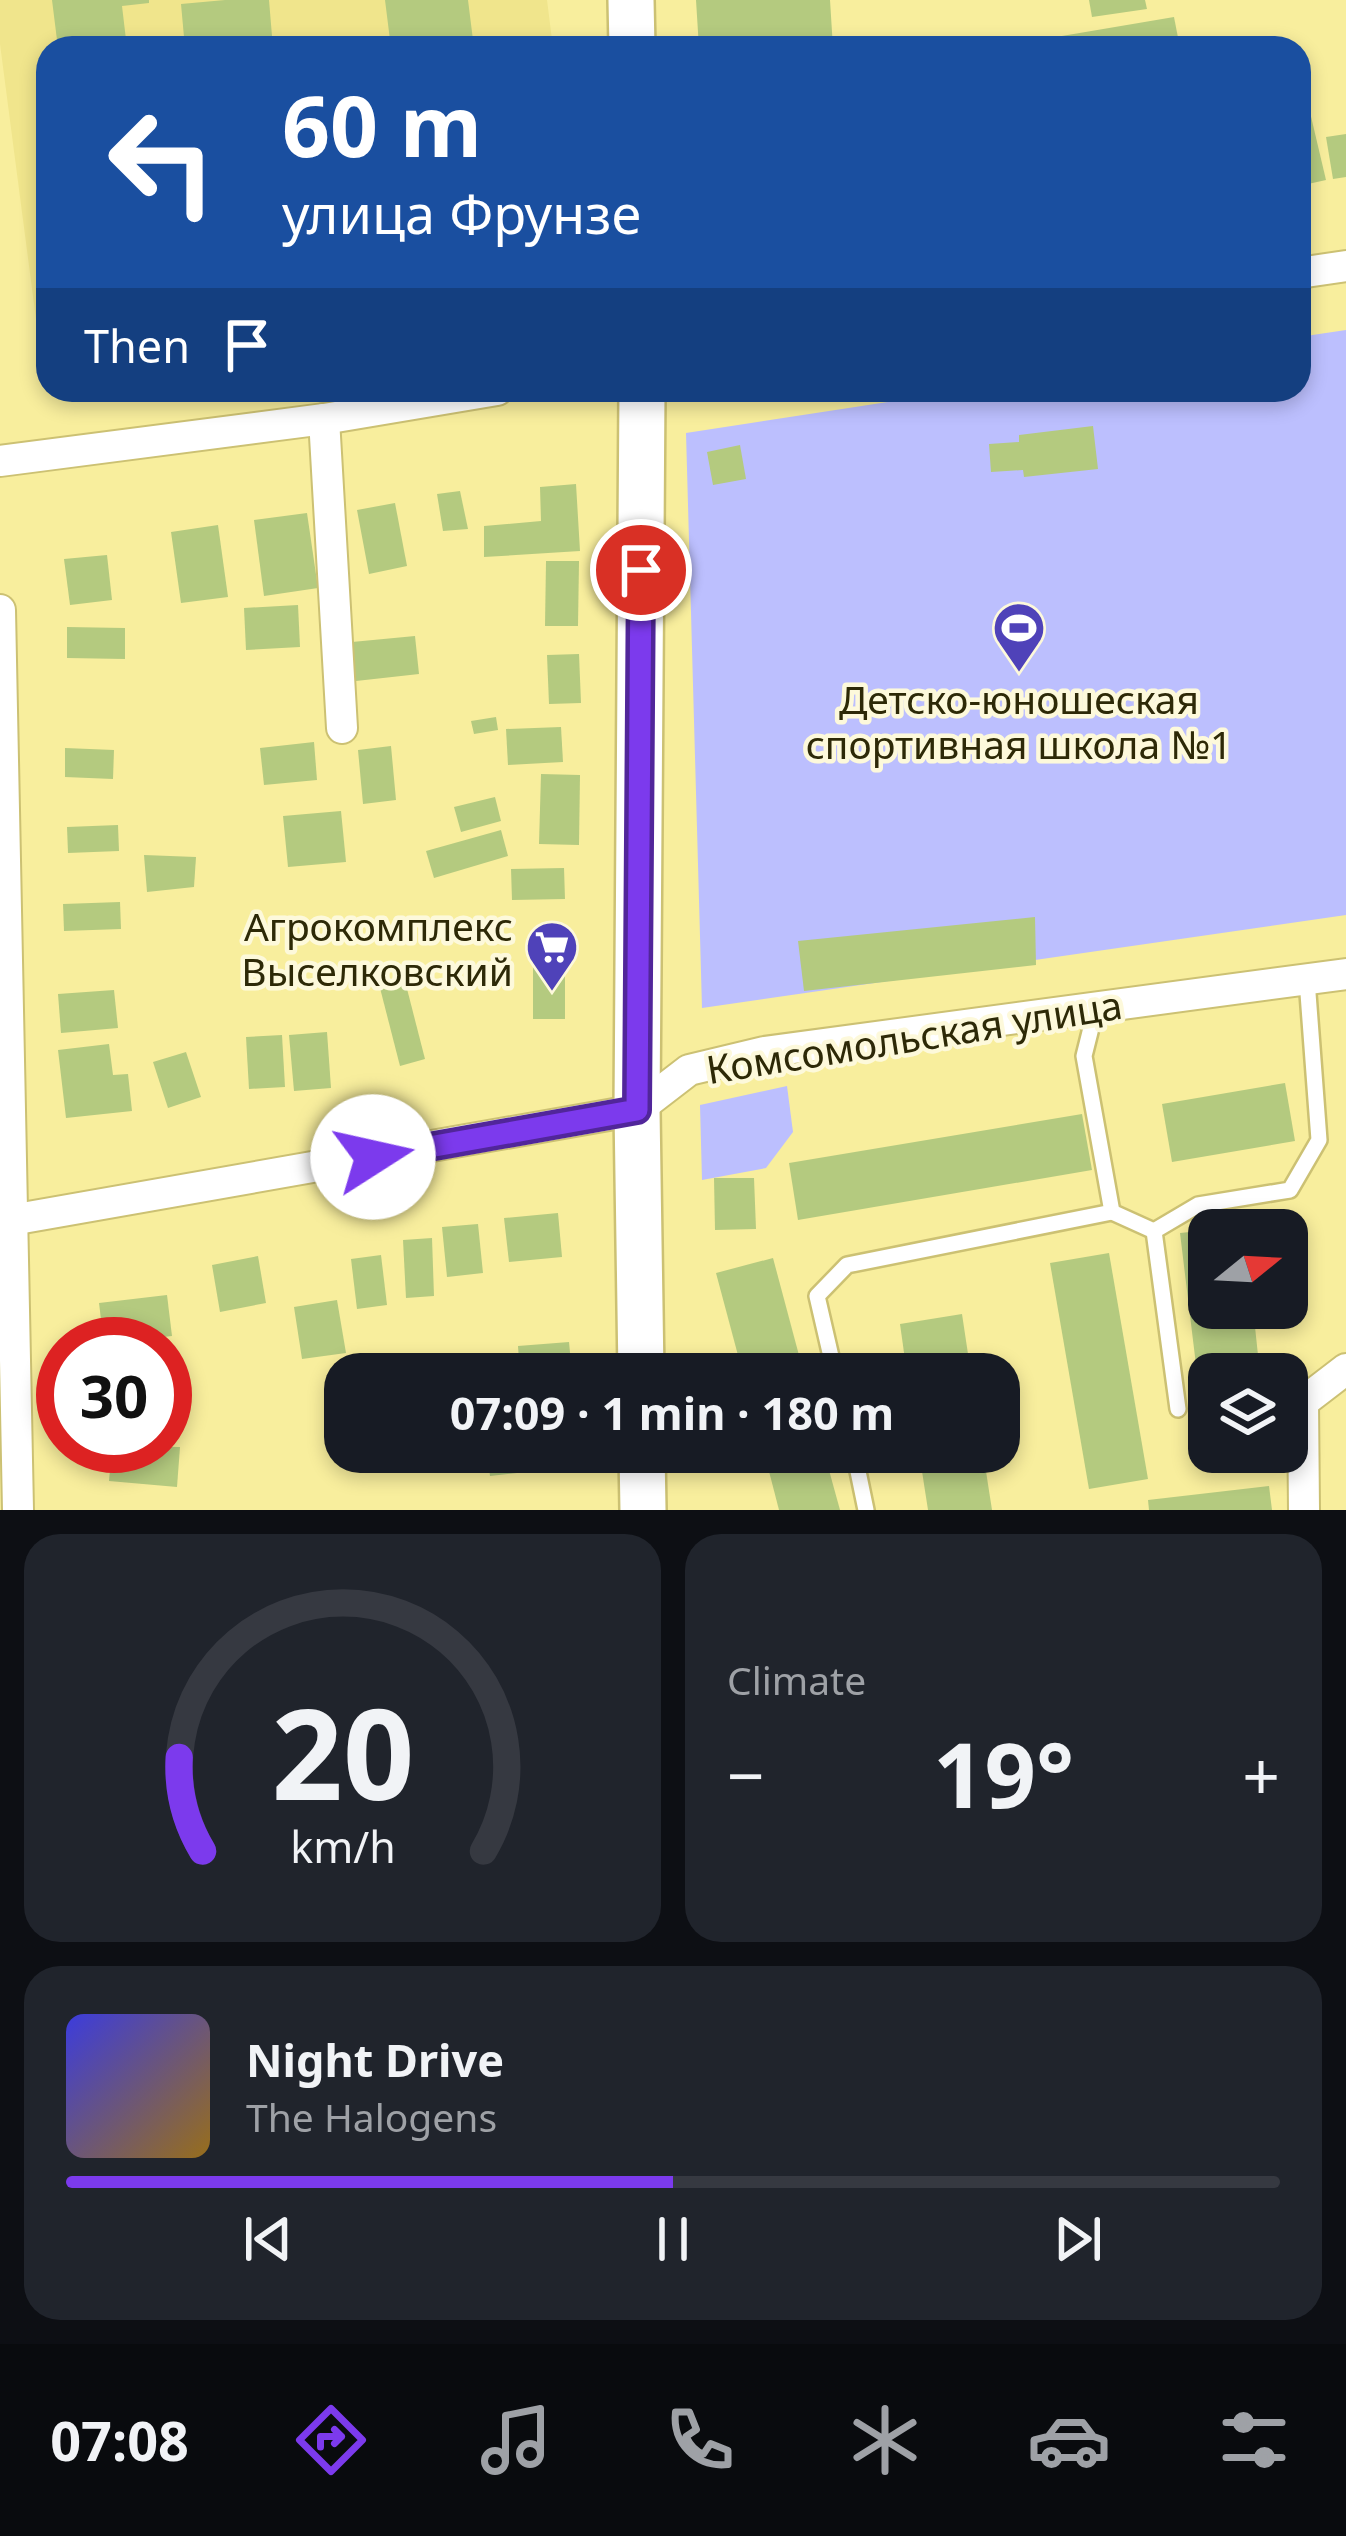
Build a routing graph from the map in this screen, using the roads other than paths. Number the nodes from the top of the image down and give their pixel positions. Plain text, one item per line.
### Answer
1 (631, 0) edge
2 (632, 36) edge
3 (1346, 266) edge
4 (1311, 271) edge
5 (425, 402) edge
6 (642, 402) edge
7 (324, 419) junction
8 (0, 461) edge
9 (0, 610) edge
10 (342, 728) dead end
11 (1346, 974) edge
12 (1307, 980) junction
13 (1096, 1008) junction
14 (637, 1110) junction
15 (1112, 1212) junction
16 (6, 1221) edge
17 (1154, 1231) junction
18 (641, 1353) edge
19 (831, 1353) edge
20 (1346, 1369) edge
21 (1178, 1409) dead end
22 (642, 1473) edge
23 (858, 1473) edge
24 (17, 1510) edge
25 (643, 1510) edge
26 (866, 1510) edge
27 (1304, 1510) edge

1 - 2 main road
3 - 4 street
5 - 7 street
6 - 14 main road
7 - 8 street
7 - 10 street
9 - 16 street
11 - 12 street, Комсомольская улица
12 - 13 street, Комсомольская улица
12 - 17 lane
13 - 14 street, Комсомольская улица
13 - 15 lane
14 - 16 street, Комсомольская улица
14 - 18 main road
15 - 17 lane
15 - 19 lane
16 - 24 street
17 - 21 lane
20 - 27 street
22 - 25 main road
23 - 26 lane

